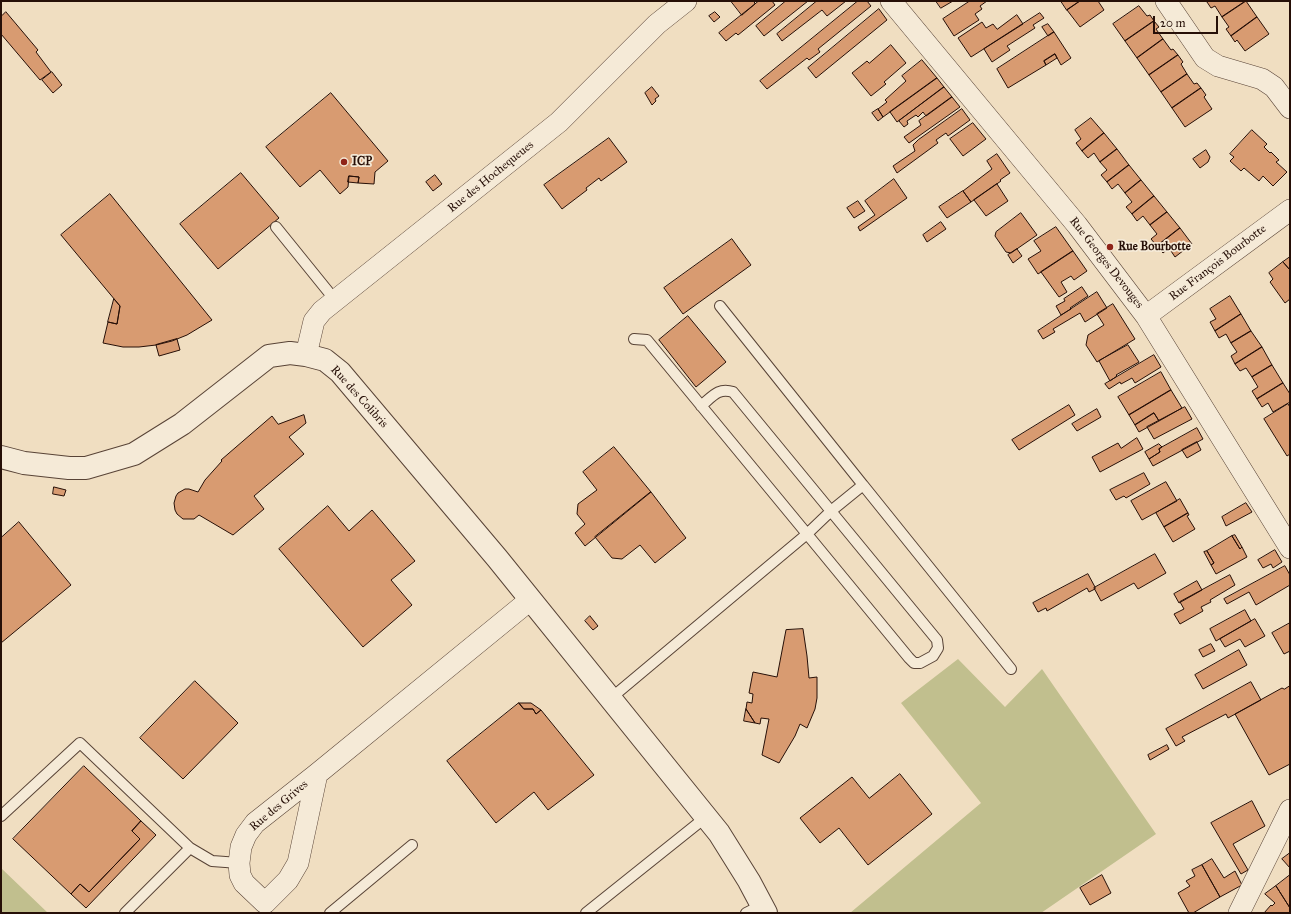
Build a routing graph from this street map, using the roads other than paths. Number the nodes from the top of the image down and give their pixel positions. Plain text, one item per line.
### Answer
1 (686, 1) edge
2 (891, 1) edge
3 (1166, 1) edge
4 (1290, 108) edge
5 (1290, 210) edge
6 (276, 227) dead end
7 (336, 300) junction
8 (720, 306) dead end
9 (1146, 316) junction
10 (634, 339) dead end
11 (306, 355) junction
12 (701, 406) junction
13 (1, 457) edge
14 (863, 485) junction
15 (831, 511) junction
16 (807, 534) junction
17 (1290, 548) edge
18 (530, 600) junction
19 (1011, 669) dead end
20 (610, 699) junction
21 (317, 774) junction
22 (1290, 810) edge
23 (1, 816) edge
24 (706, 818) junction
25 (412, 845) dead end
26 (190, 848) junction
27 (239, 863) junction
28 (758, 910) edge
29 (124, 913) edge
30 (330, 913) edge
31 (586, 913) edge
32 (1239, 913) edge

1 - 7 street, Rue des Hochequeues
2 - 9 street, Rue Georges Devouges
3 - 4 street
5 - 9 street, Rue François Bourbotte
6 - 7 lane
7 - 11 street, Rue des Hochequeues
8 - 14 lane
9 - 17 street, Rue Georges Devouges
10 - 12 lane
11 - 13 street, Rue des Colibris
11 - 18 street, Rue des Colibris
12 - 15 lane
12 - 16 lane
14 - 15 lane
14 - 19 lane
15 - 16 lane
15 - 16 lane
16 - 20 lane
18 - 20 street, Rue des Colibris
18 - 21 street, Rue des Grives
20 - 24 street, Rue des Colibris
21 - 27 street, Rue des Grives
21 - 27 street, Rue des Grives
22 - 32 street
23 - 26 lane
24 - 28 street, Rue des Colibris
24 - 31 lane
25 - 30 lane
26 - 27 lane
26 - 29 lane

